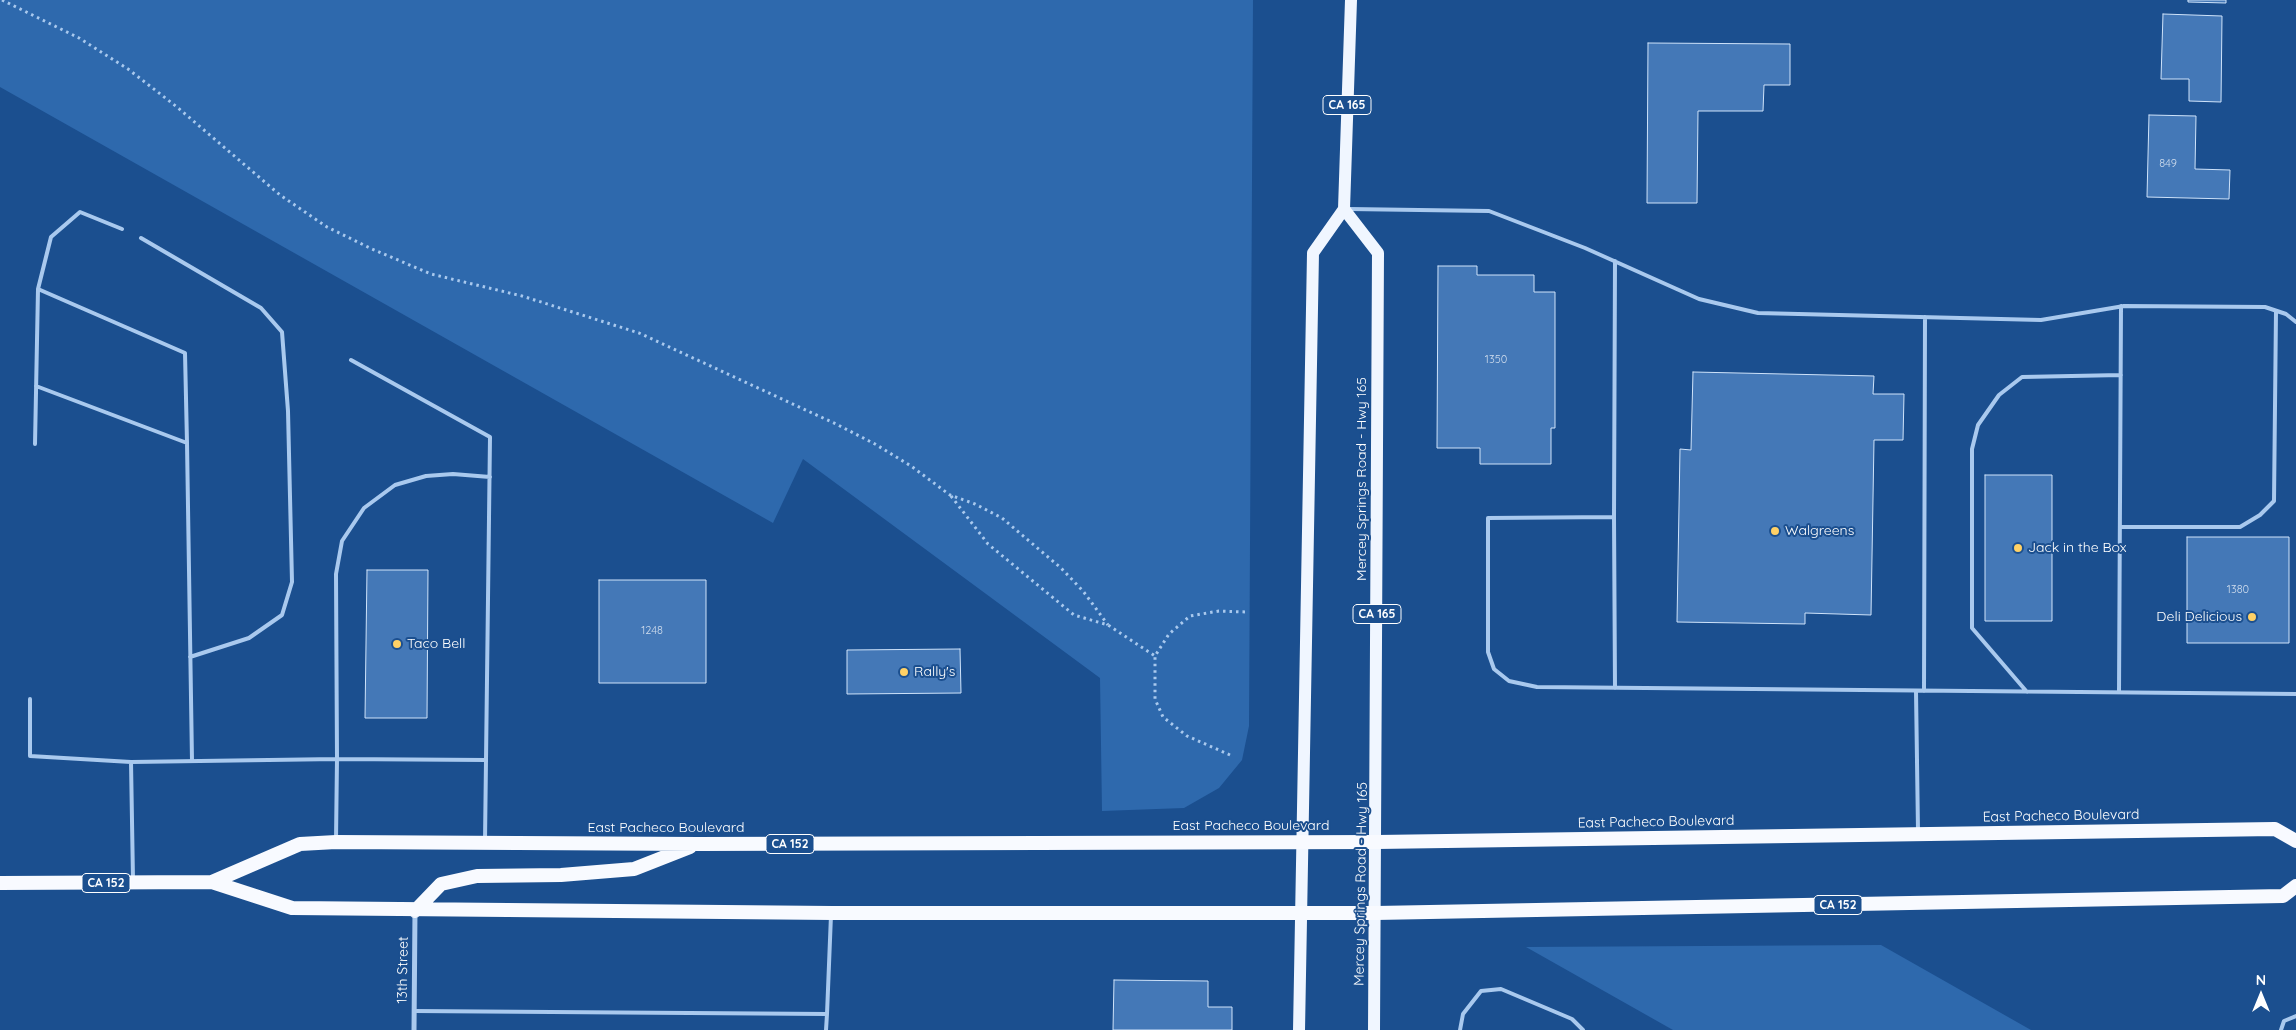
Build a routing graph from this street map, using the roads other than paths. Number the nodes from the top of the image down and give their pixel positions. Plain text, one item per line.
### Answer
1 (1351, 0) edge
2 (1344, 209) junction
3 (122, 229) dead end
4 (141, 238) dead end
5 (1615, 261) junction
6 (38, 289) junction
7 (2121, 306) junction
8 (2276, 311) junction
9 (1925, 317) junction
10 (2296, 322) edge
11 (352, 360) dead end
12 (2121, 375) junction
13 (36, 386) junction
14 (187, 443) junction
15 (36, 444) dead end
16 (490, 476) junction
17 (1614, 517) junction
18 (2120, 527) junction
19 (190, 657) junction
20 (1615, 688) junction
21 (1916, 691) junction
22 (1924, 691) junction
23 (2027, 692) junction
24 (2119, 692) junction
25 (2296, 694) edge
26 (30, 699) dead end
27 (337, 759) junction
28 (486, 760) junction
29 (192, 761) junction
30 (131, 762) junction
31 (1918, 834) junction
32 (2296, 841) edge
33 (336, 842) junction
34 (1302, 842) junction
35 (1376, 842) junction
36 (486, 843) junction
37 (698, 844) junction
38 (0, 882) edge
39 (133, 882) junction
40 (212, 882) junction
41 (2296, 886) edge
42 (415, 911) junction
43 (832, 913) junction
44 (1301, 913) junction
45 (1376, 913) junction
46 (414, 1012) junction
47 (827, 1014) junction
48 (2296, 1016) edge
49 (414, 1030) edge
50 (826, 1030) edge
51 (1299, 1030) edge
52 (1374, 1030) edge
53 (1460, 1030) edge
54 (1583, 1030) edge
55 (2280, 1030) edge

1 - 2 main road, CA 165
2 - 5 lane
2 - 34 main road
2 - 35 main road, Mercey Springs Road - Hwy 165 / CA 165
3 - 6 lane
4 - 19 lane
5 - 9 lane
5 - 17 lane
6 - 13 lane
6 - 14 lane
7 - 8 lane
7 - 9 lane
7 - 12 lane
8 - 10 lane
8 - 18 lane
9 - 22 lane
11 - 16 lane
12 - 18 lane
12 - 23 lane
13 - 14 lane
13 - 15 lane
14 - 19 lane
16 - 27 lane
16 - 28 lane
17 - 20 lane
17 - 20 lane
18 - 24 lane
19 - 29 lane
20 - 21 lane
21 - 22 lane
21 - 31 lane
22 - 23 lane
23 - 24 lane
24 - 25 lane
26 - 30 lane
27 - 28 lane
27 - 29 lane
27 - 33 lane
28 - 36 lane
29 - 30 lane
30 - 39 lane
31 - 32 highway, East Pacheco Boulevard / CA 152
31 - 35 highway, East Pacheco Boulevard / CA 152
33 - 36 highway, East Pacheco Boulevard / CA 152
33 - 40 highway, East Pacheco Boulevard / CA 152
34 - 35 highway, East Pacheco Boulevard / CA 152
34 - 37 highway, East Pacheco Boulevard / CA 152
34 - 44 main road
35 - 45 main road, Mercey Springs Road - Hwy 165 / CA 165
36 - 37 highway, East Pacheco Boulevard / CA 152
37 - 42 highway
38 - 39 highway, East Pacheco Boulevard / CA 152
39 - 40 highway, East Pacheco Boulevard / CA 152
40 - 42 highway, East Pacheco Boulevard / CA 152
41 - 45 highway, East Pacheco Boulevard / CA 152
42 - 43 highway, East Pacheco Boulevard / CA 152
42 - 46 street, 13th Street
43 - 44 highway, East Pacheco Boulevard / CA 152
43 - 47 lane
44 - 45 highway, East Pacheco Boulevard / CA 152
44 - 51 main road
45 - 52 main road, Mercey Springs Road - Hwy 165 / CA 165
46 - 47 lane
46 - 49 street, 13th Street
47 - 50 lane
48 - 55 lane
53 - 54 lane

